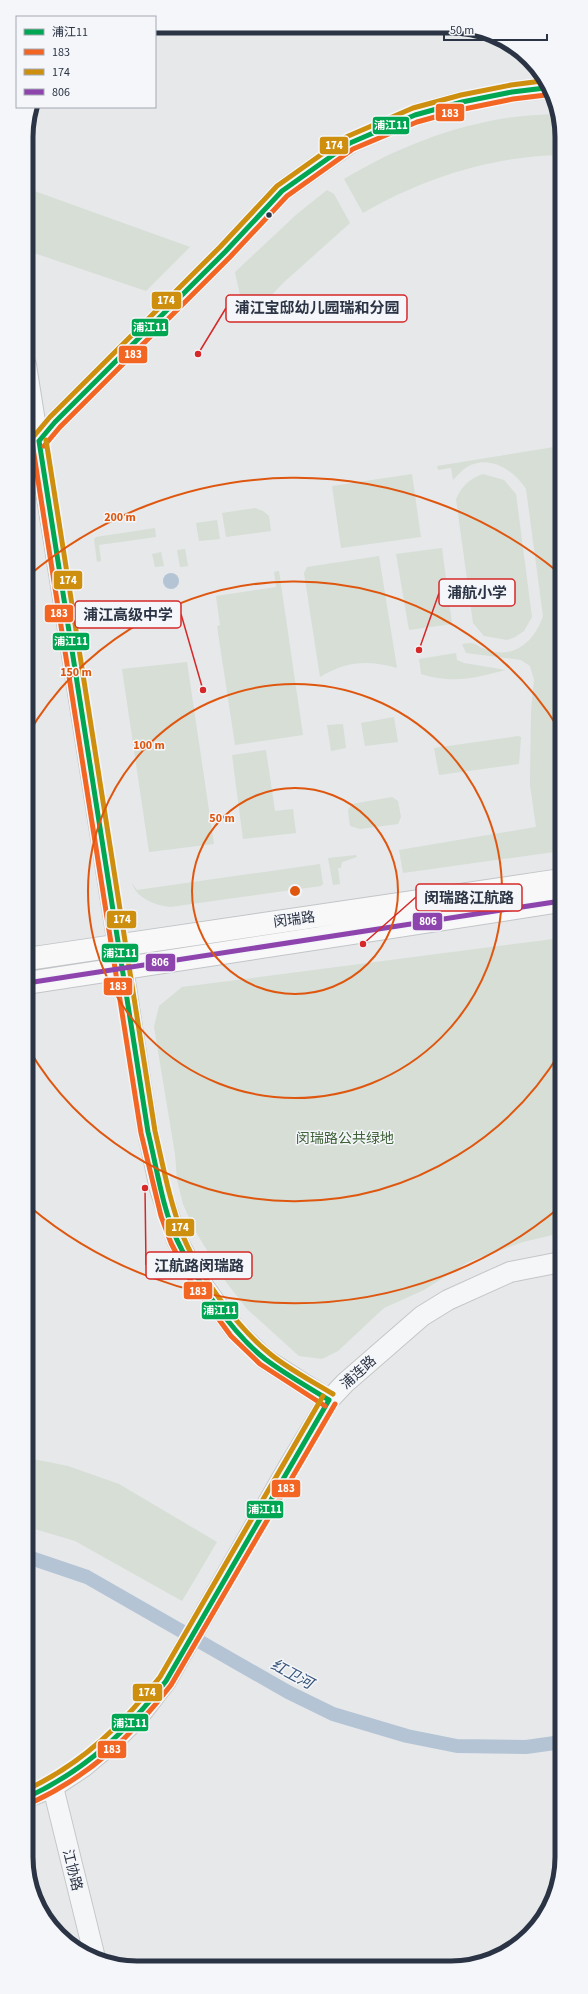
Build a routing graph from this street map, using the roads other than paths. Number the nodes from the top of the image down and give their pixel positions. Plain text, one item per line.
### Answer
1 (543, 88) edge
2 (33, 447) edge
3 (555, 881) edge
4 (555, 902) edge
5 (118, 945) junction
6 (33, 958) edge
7 (123, 968) junction
8 (33, 982) edge
9 (555, 1263) edge
10 (329, 1400) junction
11 (53, 1787) junction
12 (33, 1795) edge
13 (93, 1951) edge

1 - 2 street
2 - 5 street
3 - 5 main road, 闵瑞路
4 - 7 main road, 闵瑞路
5 - 6 main road, 闵瑞路
5 - 7 street
7 - 8 main road, 闵瑞路
7 - 10 street
9 - 10 street, 浦连路
10 - 11 street, 浦连路
11 - 12 street, 浦连路
11 - 13 street, 江协路

